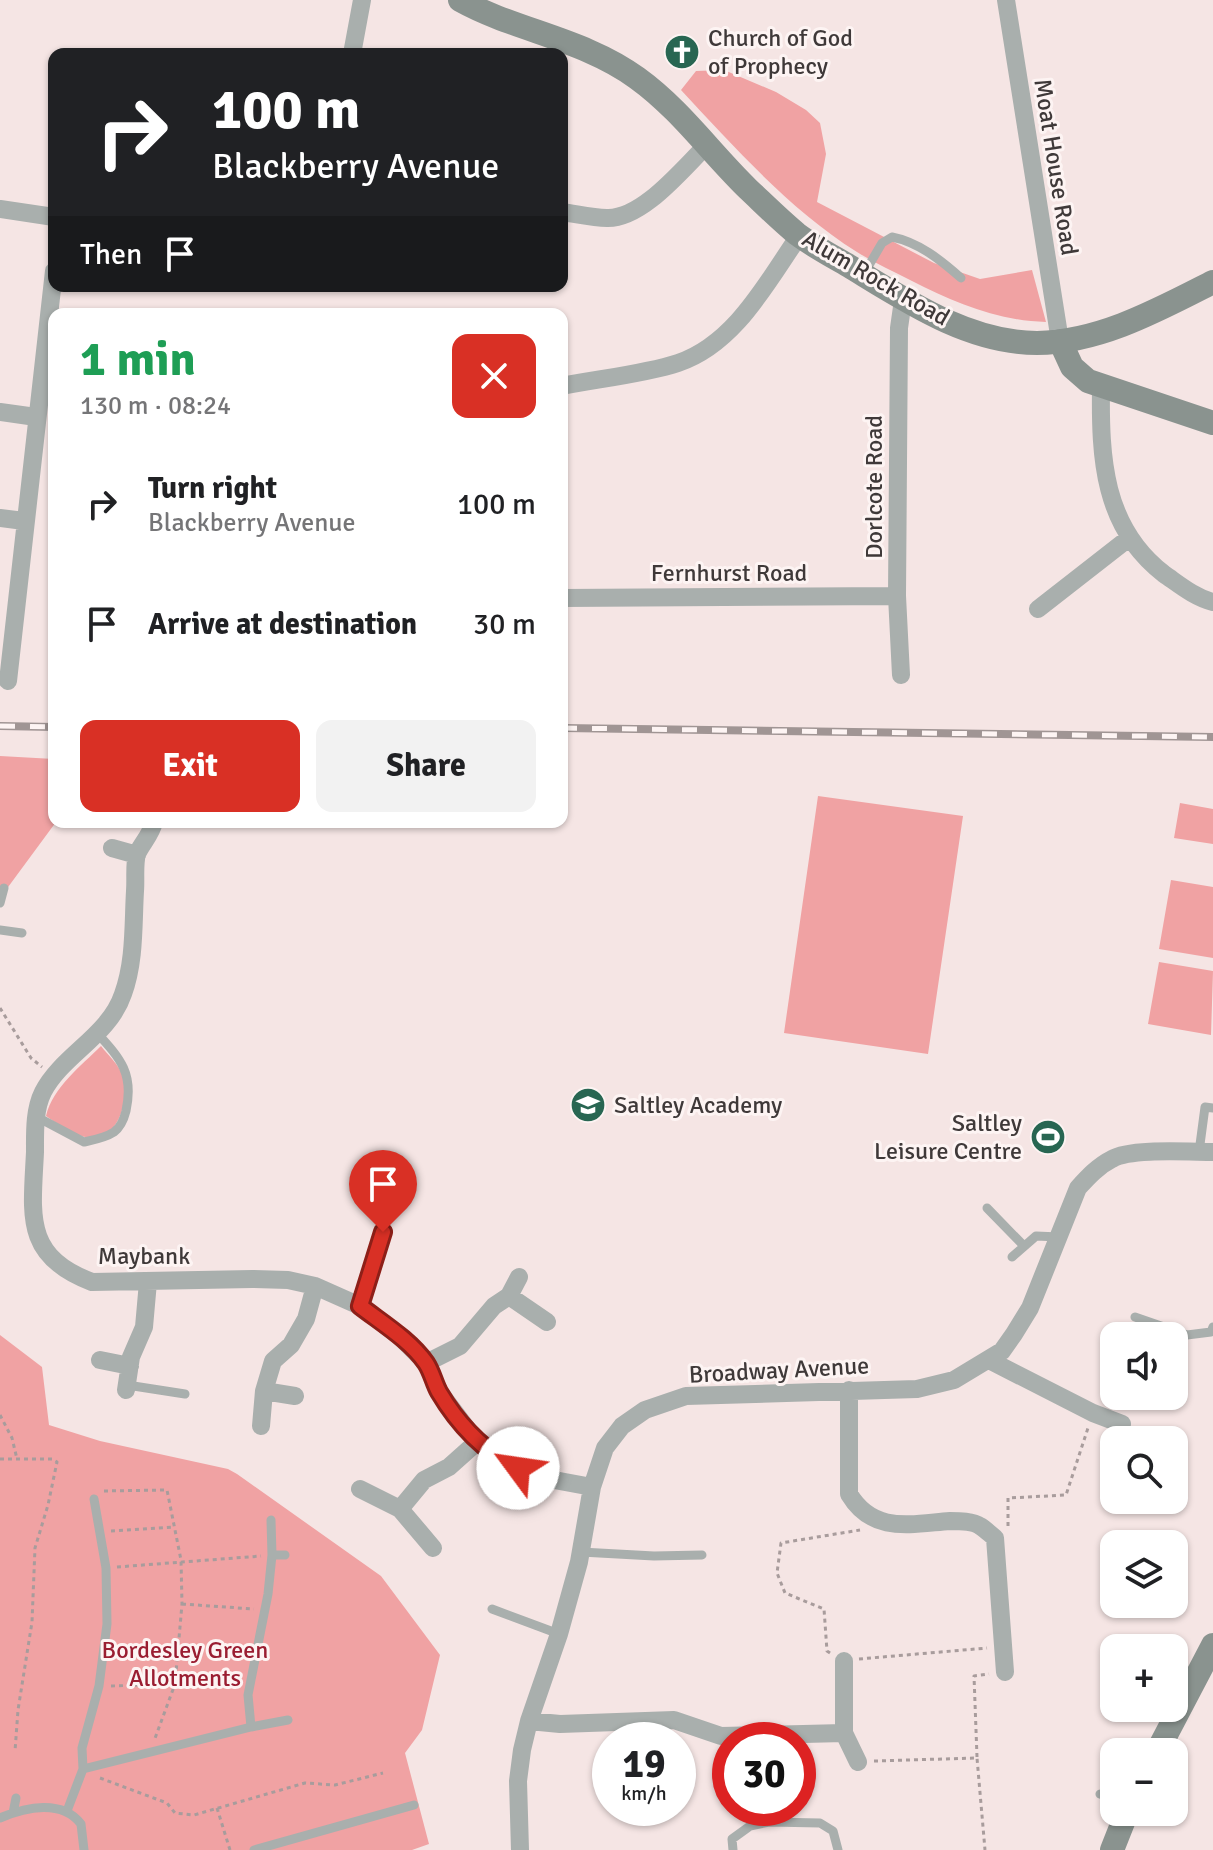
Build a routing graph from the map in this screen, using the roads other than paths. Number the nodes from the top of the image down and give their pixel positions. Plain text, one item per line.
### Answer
1 (362, 0) edge
2 (460, 0) edge
3 (1006, 0) edge
4 (353, 48) edge
5 (708, 144) junction
6 (0, 209) edge
7 (568, 213) edge
8 (48, 216) edge
9 (799, 236) junction
10 (864, 275) junction
11 (961, 278) dead end
12 (1213, 282) edge
13 (903, 300) junction
14 (1060, 341) junction
15 (568, 385) edge
16 (1101, 386) junction
17 (47, 389) edge
18 (0, 412) edge
19 (36, 417) junction
20 (1213, 423) edge
21 (0, 518) edge
22 (24, 521) junction
23 (1129, 538) junction
24 (897, 596) junction
25 (568, 598) edge
26 (1213, 602) edge
27 (1038, 609) dead end
28 (7, 620) edge
29 (901, 675) dead end
30 (8, 681) dead end
31 (151, 828) edge
32 (112, 848) dead end
33 (137, 855) junction
34 (4, 888) dead end
35 (0, 903) edge
36 (0, 930) edge
37 (22, 933) dead end
38 (97, 1033) junction
39 (1213, 1108) edge
40 (37, 1117) junction
41 (1206, 1152) edge
42 (987, 1208) dead end
43 (383, 1232) dead end
44 (1059, 1237) junction
45 (1024, 1246) junction
46 (1012, 1257) dead end
47 (519, 1277) dead end
48 (148, 1282) junction
49 (315, 1286) junction
50 (509, 1296) junction
51 (360, 1306) junction
52 (1135, 1317) dead end
53 (547, 1322) dead end
54 (1213, 1327) edge
55 (100, 1360) dead end
56 (989, 1360) junction
57 (426, 1363) junction
58 (130, 1366) junction
59 (126, 1387) joint
60 (849, 1390) junction
61 (264, 1391) junction
62 (185, 1394) dead end
63 (295, 1396) dead end
64 (1122, 1424) dead end
65 (261, 1426) dead end
66 (477, 1442) junction
67 (592, 1487) junction
68 (360, 1489) dead end
69 (95, 1495) road end
70 (400, 1509) junction
71 (271, 1520) dead end
72 (433, 1548) dead end
73 (581, 1552) junction
74 (272, 1555) junction
75 (285, 1555) dead end
76 (702, 1555) dead end
77 (492, 1609) dead end
78 (559, 1634) junction
79 (1213, 1645) edge
80 (844, 1661) road end
81 (1005, 1672) road end
82 (288, 1720) dead end
83 (529, 1721) junction
84 (251, 1727) junction
85 (844, 1733) junction
86 (1164, 1738) edge
87 (858, 1762) road end
88 (83, 1769) junction
89 (16, 1798) dead end
90 (414, 1805) dead end
91 (67, 1811) junction
92 (13, 1813) junction
93 (0, 1818) edge
94 (1122, 1826) edge
95 (84, 1850) edge
96 (254, 1850) edge
97 (520, 1850) edge
98 (733, 1850) edge
99 (838, 1850) edge
100 (1113, 1850) edge

1 - 4 street
2 - 5 street, Alum Rock Road
3 - 14 street, Moat House Road
5 - 7 street
5 - 9 street, Alum Rock Road
6 - 8 street
9 - 10 street, Alum Rock Road
9 - 15 street
10 - 11 lane
10 - 13 street, Alum Rock Road
12 - 14 street, Alum Rock Road
13 - 14 street, Alum Rock Road
13 - 24 street, Dorlcote Road
14 - 16 street
16 - 20 street
16 - 23 street
17 - 19 street
18 - 19 street
19 - 22 street
21 - 22 street
22 - 28 street
23 - 26 street
23 - 27 street
24 - 25 street, Fernhurst Road
24 - 29 street, Dorlcote Road
28 - 30 street
31 - 33 street, Maybank
32 - 33 street
33 - 38 street, Maybank
34 - 35 lane
36 - 37 lane
38 - 40 street, Maybank
38 - 40 lane
39 - 41 lane
40 - 48 street, Maybank
41 - 44 street, Broadway Avenue
42 - 45 lane
43 - 51 street
44 - 45 lane
44 - 56 street, Broadway Avenue
45 - 46 lane
47 - 50 street
48 - 49 street, Maybank
48 - 58 street
49 - 51 street, Maybank
49 - 61 street
50 - 53 street
50 - 57 street
51 - 57 street, Maybank
52 - 54 lane
55 - 58 street
56 - 60 street, Broadway Avenue
56 - 64 street
57 - 66 street, Maybank
58 - 59 street
59 - 62 lane
60 - 67 street, Broadway Avenue
60 - 81 street
61 - 63 street
61 - 65 street
66 - 67 street, Maybank
66 - 70 street
67 - 73 street, Broadway Avenue
68 - 70 street
69 - 88 lane
70 - 72 street
71 - 74 lane
73 - 76 lane
73 - 78 street, Broadway Avenue
74 - 75 lane
74 - 84 lane
77 - 78 lane
78 - 83 street, Broadway Avenue
79 - 86 street
80 - 85 street
82 - 84 lane
83 - 85 street
83 - 97 street, Broadway Avenue
84 - 88 lane
85 - 87 street
88 - 91 lane
89 - 92 lane
90 - 96 lane
91 - 92 lane
91 - 95 lane
92 - 93 lane
94 - 100 street
98 - 99 lane

